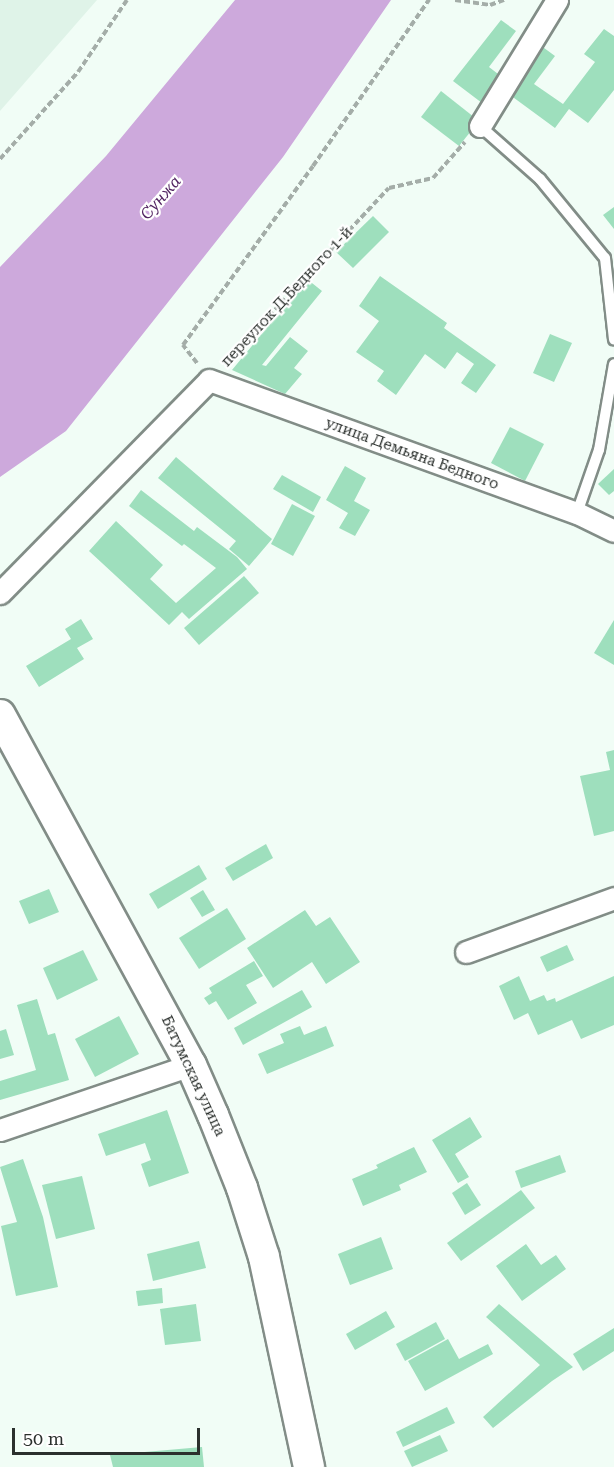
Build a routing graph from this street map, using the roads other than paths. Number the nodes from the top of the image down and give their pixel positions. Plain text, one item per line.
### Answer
1 (557, 0) edge
2 (480, 126) joint
3 (614, 340) edge
4 (614, 364) edge
5 (209, 380) joint
6 (577, 513) junction
7 (614, 531) edge
8 (0, 593) edge
9 (0, 715) edge
10 (614, 898) edge
11 (466, 952) dead end
12 (191, 1065) junction
13 (0, 1130) edge
14 (309, 1467) edge

1 - 2 street
2 - 3 lane
4 - 6 lane
5 - 6 street, улица Демьяна Бедного
5 - 8 street, переулок Д.Бедного 1-й
6 - 7 street, улица Демьяна Бедного
9 - 12 street, Батумская улица
10 - 11 street
12 - 13 street
12 - 14 street, Батумская улица

